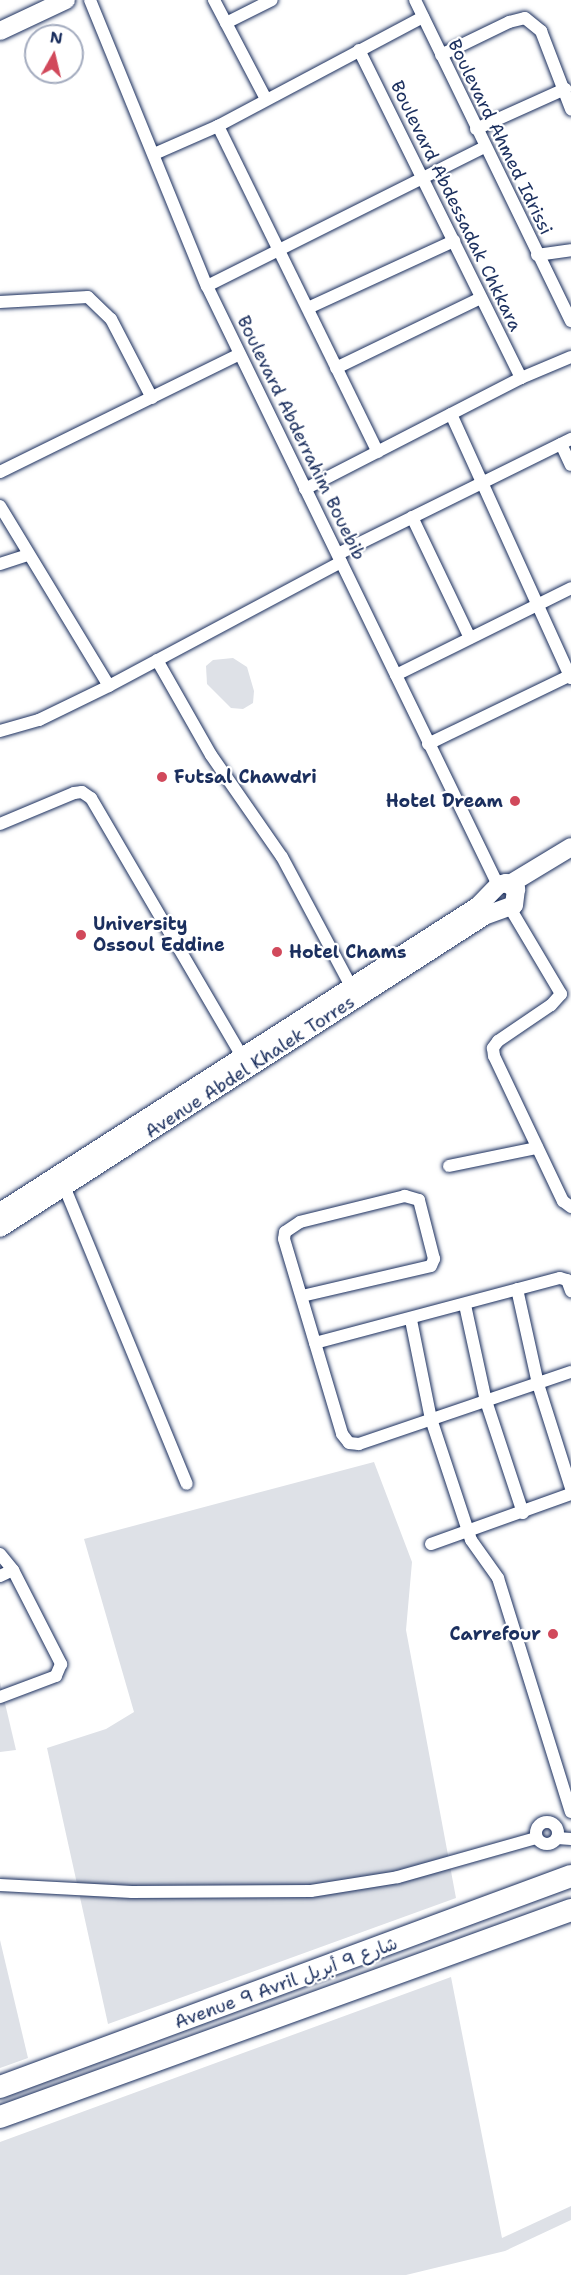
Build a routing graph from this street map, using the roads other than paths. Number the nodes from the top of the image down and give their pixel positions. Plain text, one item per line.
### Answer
1 (66, 0) edge
2 (90, 0) edge
3 (214, 0) edge
4 (272, 0) edge
5 (415, 0) edge
6 (423, 16) junction
7 (226, 23) junction
8 (0, 31) edge
9 (359, 50) junction
10 (441, 55) junction
11 (565, 89) junction
12 (266, 99) junction
13 (571, 109) edge
14 (218, 126) junction
15 (477, 129) junction
16 (485, 147) junction
17 (154, 154) junction
18 (421, 178) junction
19 (454, 241) junction
20 (279, 250) junction
21 (571, 250) edge
22 (537, 255) junction
23 (207, 286) junction
24 (481, 298) junction
25 (0, 302) edge
26 (308, 308) junction
27 (571, 321) edge
28 (240, 354) junction
29 (571, 357) edge
30 (336, 368) junction
31 (521, 378) junction
32 (152, 398) junction
33 (451, 414) junction
34 (566, 442) edge
35 (378, 452) junction
36 (571, 465) edge
37 (0, 472) edge
38 (482, 483) junction
39 (305, 489) junction
40 (0, 506) edge
41 (412, 517) junction
42 (27, 555) junction
43 (340, 558) junction
44 (0, 564) edge
45 (571, 588) edge
46 (536, 604) junction
47 (470, 638) junction
48 (157, 660) junction
49 (396, 675) junction
50 (571, 676) edge
51 (109, 686) junction
52 (0, 731) edge
53 (428, 744) junction
54 (0, 824) edge
55 (571, 847) edge
56 (571, 860) edge
57 (505, 895) junction
58 (351, 986) junction
59 (245, 1061) junction
60 (537, 1148) junction
61 (449, 1166) dead end
62 (64, 1186) junction
63 (571, 1207) edge
64 (0, 1212) edge
65 (0, 1228) edge
66 (517, 1289) junction
67 (571, 1291) edge
68 (302, 1296) junction
69 (465, 1305) junction
70 (411, 1320) junction
71 (315, 1343) junction
72 (571, 1372) edge
73 (538, 1384) junction
74 (486, 1401) junction
75 (431, 1419) junction
76 (187, 1484) dead end
77 (571, 1488) edge
78 (571, 1494) edge
79 (523, 1513) junction
80 (468, 1531) junction
81 (431, 1545) dead end
82 (0, 1554) edge
83 (13, 1570) junction
84 (0, 1576) edge
85 (0, 1697) edge
86 (571, 1813) edge
87 (556, 1832) junction
88 (536, 1838) junction
89 (571, 1839) edge
90 (571, 1876) edge
91 (0, 1885) edge
92 (571, 1910) edge
93 (0, 2087) edge
94 (0, 2117) edge

1 - 8 main road
2 - 17 street, Boulevard Abderrahim Bouebib
3 - 7 street
4 - 7 street
5 - 6 street, Boulevard Ahmed Idrissi
6 - 9 street
6 - 10 street, Boulevard Ahmed Idrissi
7 - 12 street
9 - 12 street
9 - 18 street, Boulevard Abdessadak Chkkara
10 - 11 street
10 - 15 street, Boulevard Ahmed Idrissi
11 - 13 street
11 - 15 street
12 - 14 street
14 - 17 street
14 - 20 street
15 - 16 street, Boulevard Ahmed Idrissi
16 - 18 street
16 - 22 street, Boulevard Ahmed Idrissi
17 - 23 street, Boulevard Abderrahim Bouebib
18 - 19 street, Boulevard Abdessadak Chkkara
18 - 20 street
19 - 24 street, Boulevard Abdessadak Chkkara
19 - 26 street
20 - 23 street
20 - 26 street
21 - 22 street
22 - 27 street, Boulevard Ahmed Idrissi
23 - 28 street, Boulevard Abderrahim Bouebib
24 - 30 street
24 - 31 street, Boulevard Abdessadak Chkkara
25 - 32 street
26 - 30 street
28 - 32 street
28 - 39 street, Boulevard Abderrahim Bouebib
29 - 31 street
30 - 35 street
31 - 33 street
32 - 37 street
33 - 35 street
33 - 38 street
34 - 36 street
34 - 38 street
35 - 39 street
38 - 41 street
38 - 46 street
39 - 43 street, Boulevard Abderrahim Bouebib
40 - 42 street
41 - 43 street
41 - 47 street
42 - 44 street
42 - 51 street
43 - 48 street
43 - 49 street, Boulevard Abderrahim Bouebib
45 - 46 street
46 - 47 street
46 - 50 street
47 - 49 street
48 - 51 street
48 - 58 street
49 - 53 street, Boulevard Abderrahim Bouebib
50 - 53 street
51 - 52 street
53 - 57 street, Boulevard Abderrahim Bouebib
54 - 59 street
55 - 57 main road, Avenue Abdel Khalek Torres
56 - 57 main road, Avenue Abdel Khalek Torres
57 - 58 main road, Avenue Abdel Khalek Torres
57 - 59 main road, Avenue Abdel Khalek Torres
57 - 60 street, Boulevard Abderrahim Bouebib
58 - 59 main road, Avenue Abdel Khalek Torres
59 - 62 main road, Avenue Abdel Khalek Torres
59 - 64 main road, Avenue Abdel Khalek Torres
60 - 61 street
60 - 63 street
62 - 65 main road, Avenue Abdel Khalek Torres
62 - 76 street
66 - 67 street
66 - 69 street
66 - 73 street
68 - 68 street
68 - 71 street
69 - 70 street
69 - 74 street
70 - 71 street
70 - 75 street
71 - 75 street
72 - 73 street
73 - 74 street
73 - 77 street
74 - 75 street
74 - 79 street
75 - 80 street
78 - 79 street
79 - 80 street
80 - 81 street
80 - 86 street
82 - 83 street
83 - 84 street
83 - 85 street
86 - 87 street
87 - 88 street
87 - 88 street
87 - 89 street
88 - 91 street
90 - 93 highway, Avenue 9 Avril شارع 9 أبريل
92 - 94 highway, Avenue 9 Avril شارع 9 أبريل

